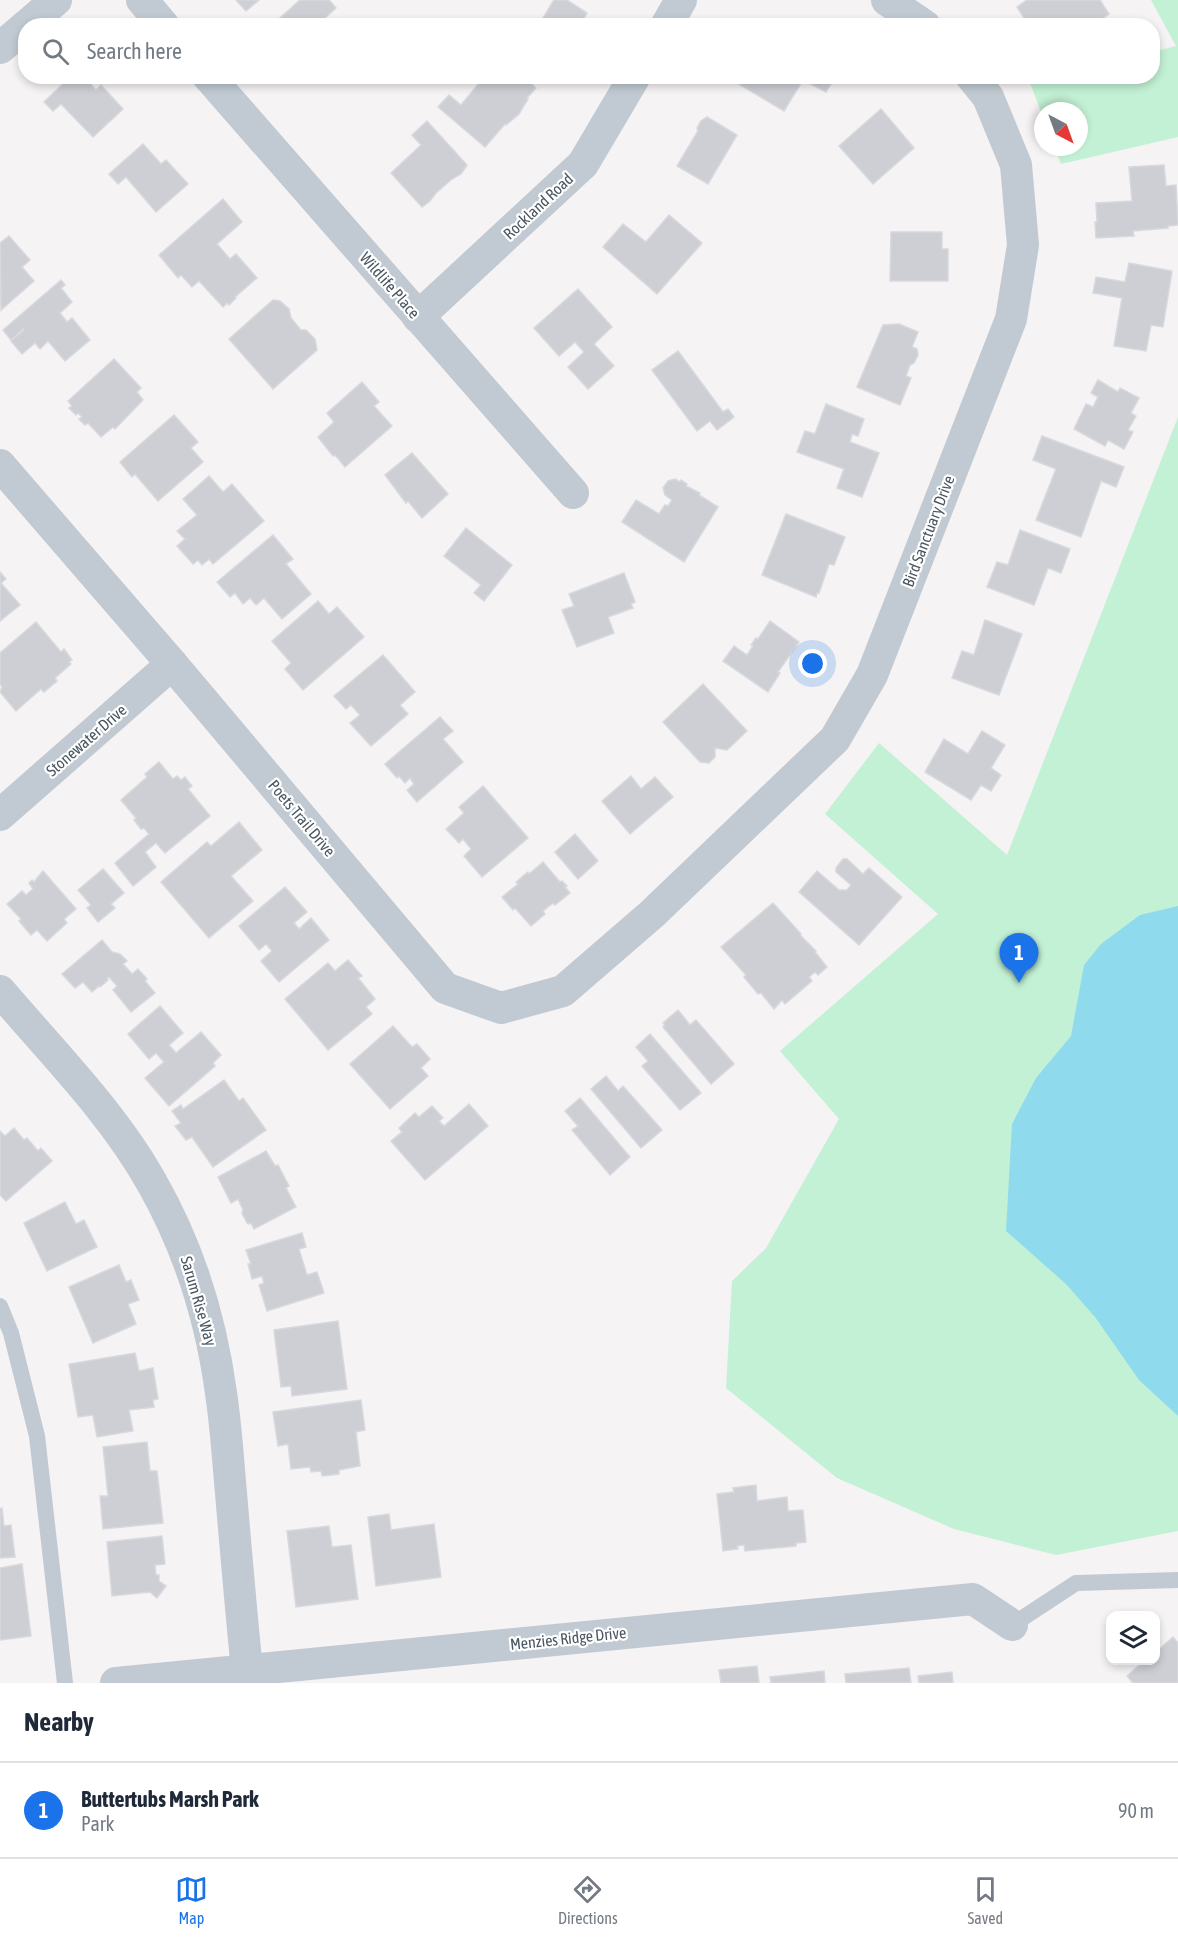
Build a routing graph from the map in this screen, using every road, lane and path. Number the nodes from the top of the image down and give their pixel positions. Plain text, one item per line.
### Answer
1 (56, 0) edge
2 (142, 0) edge
3 (681, 0) edge
4 (886, 0) edge
5 (35, 18) edge
6 (157, 18) edge
7 (671, 18) edge
8 (912, 18) edge
9 (18, 33) edge
10 (0, 48) edge
11 (215, 84) edge
12 (630, 84) edge
13 (977, 84) edge
14 (418, 316) junction
15 (0, 465) edge
16 (573, 494) dead end
17 (172, 664) junction
18 (0, 815) edge
19 (652, 914) joint
20 (0, 991) edge
21 (0, 1306) edge
22 (1178, 1580) edge
23 (1012, 1625) joint
24 (247, 1670) junction
25 (65, 1683) edge
26 (116, 1683) edge

1 - 5 street
2 - 6 street
3 - 7 street
4 - 8 street
9 - 10 street
11 - 14 street, Wildlife Place
12 - 14 street, Rockland Road
13 - 19 street, Bird Sanctuary Drive
14 - 16 street, Wildlife Place
15 - 17 street, Poets Trail Drive
17 - 18 street, Stonewater Drive
17 - 19 street, Poets Trail Drive
20 - 24 street, Sarum Rise Way
21 - 25 lane
22 - 23 lane
23 - 24 street, Menzies Ridge Drive
24 - 26 street, Menzies Ridge Drive

